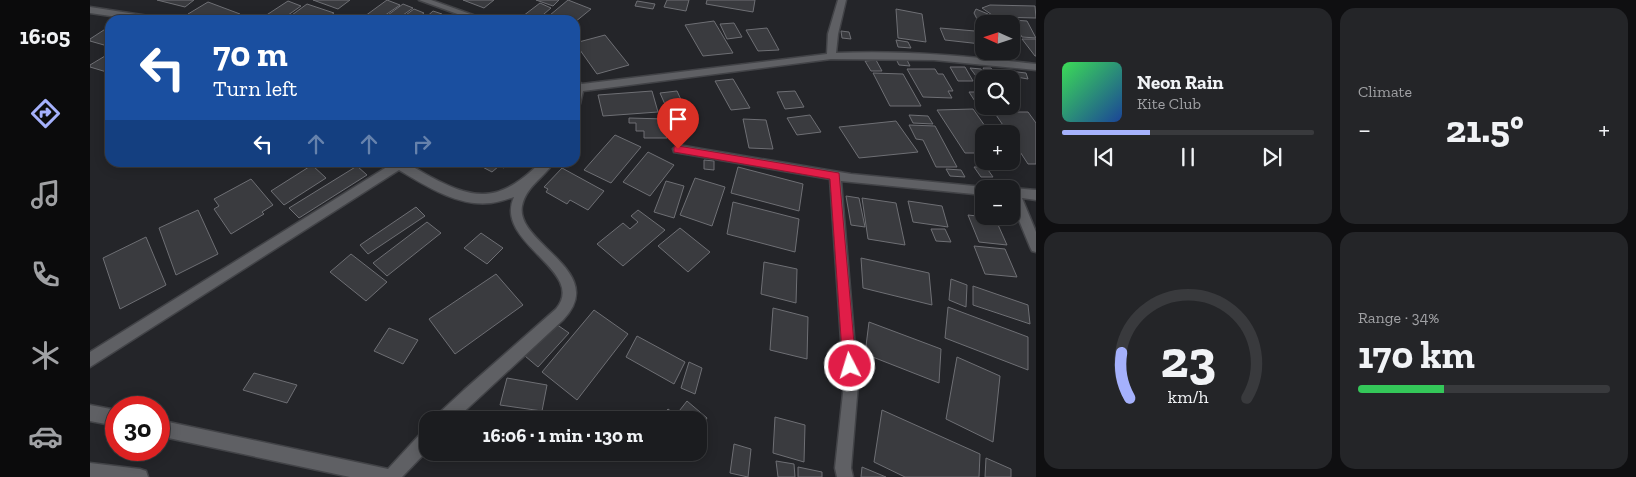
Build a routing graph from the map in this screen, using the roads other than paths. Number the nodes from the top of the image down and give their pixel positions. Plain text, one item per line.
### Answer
1 (842, 0) edge
2 (427, 1) edge
3 (90, 10) edge
4 (122, 15) edge
5 (468, 15) edge
6 (831, 56) junction
7 (1036, 67) edge
8 (580, 85) edge
9 (678, 149) dead end
10 (392, 167) edge
11 (403, 167) edge
12 (544, 167) edge
13 (835, 176) junction
14 (526, 186) junction
15 (975, 190) edge
16 (1020, 193) edge
17 (1036, 194) edge
18 (1020, 209) edge
19 (1036, 247) edge
20 (90, 360) edge
21 (452, 411) edge
22 (90, 413) edge
23 (105, 416) edge
24 (170, 430) edge
25 (419, 447) edge
26 (90, 471) edge
27 (140, 477) edge
28 (390, 477) edge
29 (844, 477) edge

1 - 6 street
2 - 5 street
3 - 4 street
6 - 7 street
6 - 8 street
9 - 13 street
10 - 20 street
11 - 14 street
12 - 14 street
13 - 15 street
13 - 29 street
14 - 21 street
16 - 17 street
18 - 19 street
22 - 23 street
24 - 28 street
25 - 28 street
26 - 27 street

